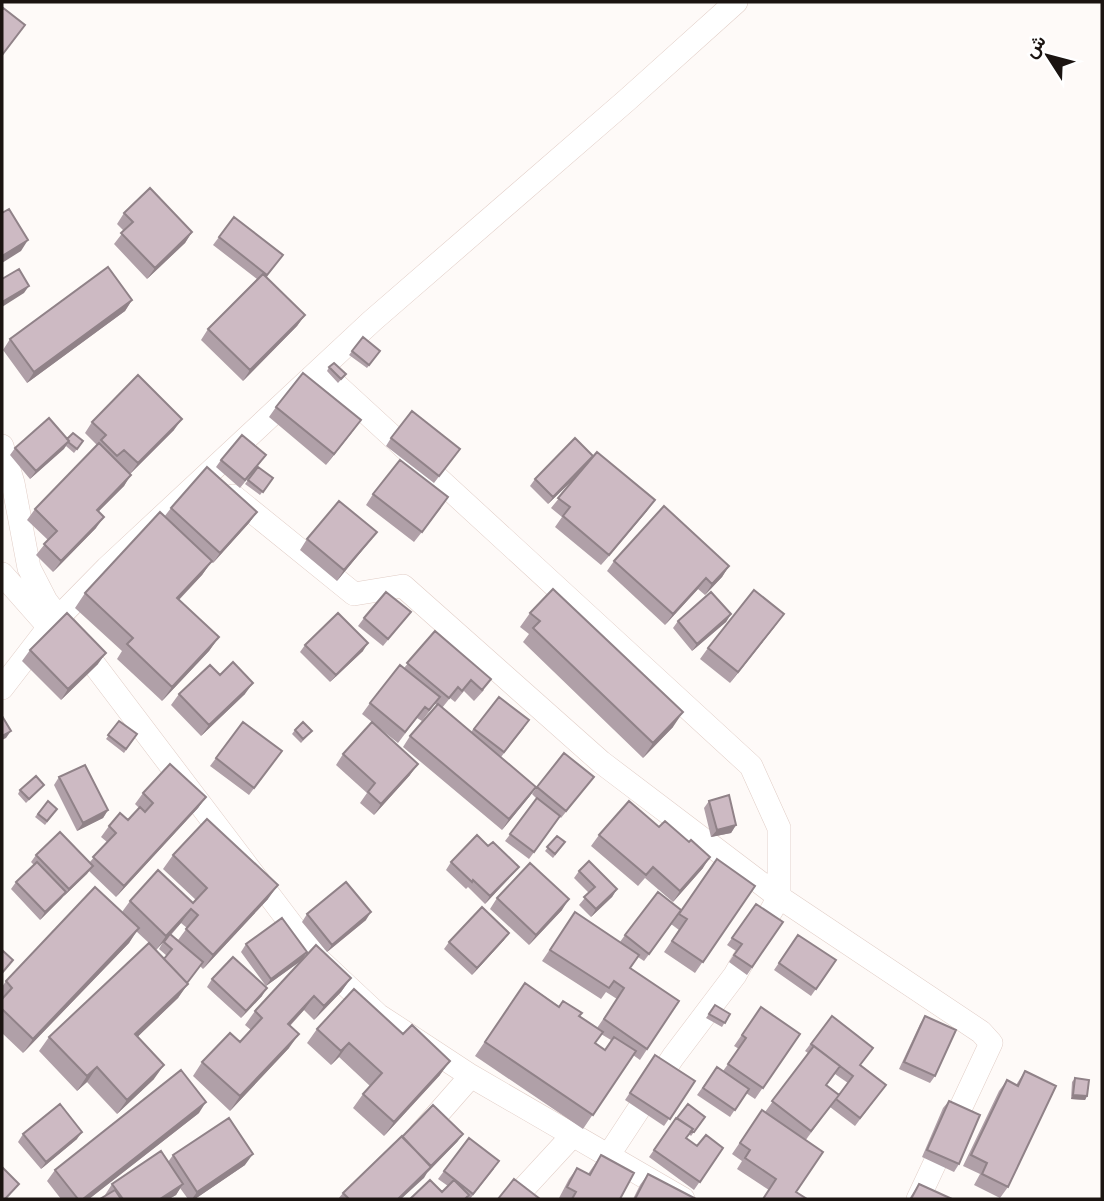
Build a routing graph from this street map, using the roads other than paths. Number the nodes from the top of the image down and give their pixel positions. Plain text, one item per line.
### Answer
1 (736, 2) edge
2 (320, 370) junction
3 (2, 446) edge
4 (207, 475) junction
5 (2, 574) edge
6 (54, 622) junction
7 (5, 677) edge
8 (779, 897) junction
9 (471, 1076) junction
10 (573, 1135) junction
11 (409, 1147) edge
12 (608, 1156) junction
13 (654, 1192) edge
14 (514, 1199) edge
15 (683, 1199) edge
16 (918, 1199) edge

1 - 2 street
2 - 4 street
2 - 8 street
3 - 6 street
4 - 6 street
4 - 8 street
5 - 6 street
6 - 7 street
6 - 9 street
8 - 12 street
8 - 16 street
9 - 10 street
9 - 11 street
10 - 12 street
10 - 14 street
12 - 13 street
13 - 15 street

